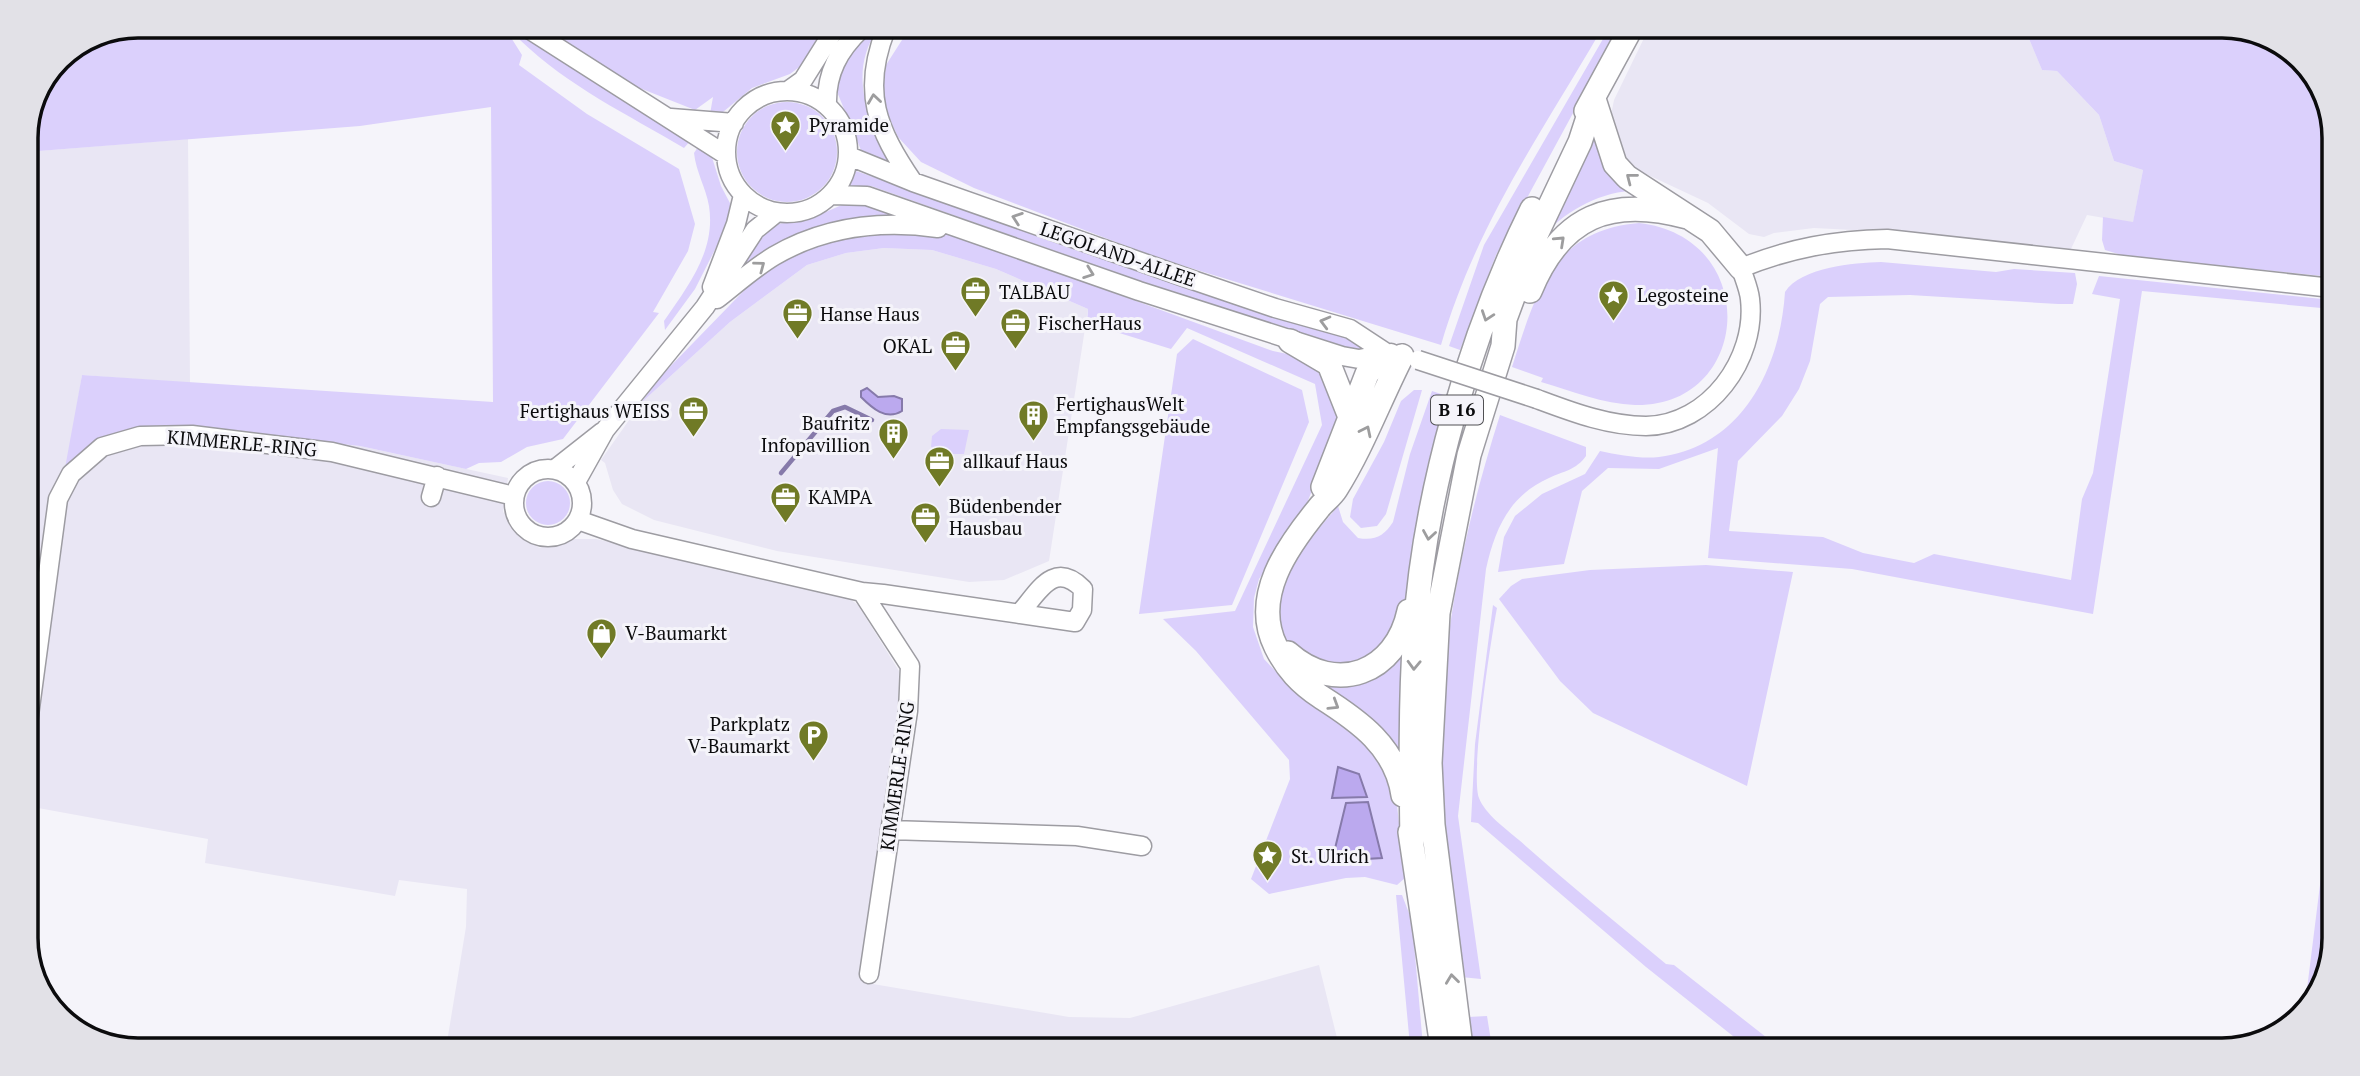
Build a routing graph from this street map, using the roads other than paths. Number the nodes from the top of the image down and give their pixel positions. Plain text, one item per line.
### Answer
1 (542, 38) edge
2 (829, 38) edge
3 (852, 38) edge
4 (883, 38) edge
5 (1626, 38) edge
6 (789, 90) junction
7 (1594, 99) junction
8 (827, 105) junction
9 (666, 118) junction
10 (734, 123) junction
11 (726, 155) junction
12 (849, 156) junction
13 (913, 182) junction
14 (743, 195) junction
15 (832, 195) junction
16 (776, 213) junction
17 (1687, 217) junction
18 (978, 233) junction
19 (1741, 268) junction
20 (2321, 287) edge
21 (705, 307) junction
22 (1290, 341) junction
23 (1503, 346) junction
24 (1402, 356) junction
25 (1350, 417) junction
26 (605, 430) junction
27 (555, 469) junction
28 (437, 476) junction
29 (576, 482) junction
30 (431, 496) dead end
31 (514, 496) junction
32 (1317, 509) junction
33 (578, 520) junction
34 (1423, 573) junction
35 (862, 592) junction
36 (1018, 614) dead end
37 (39, 636) edge
38 (1272, 640) junction
39 (890, 830) junction
40 (1412, 845) junction
41 (1142, 846) dead end
42 (869, 974) dead end
43 (1441, 1038) edge
44 (1460, 1038) edge

1 - 9 street
2 - 6 street
3 - 8 street
13 -> 4 street
5 - 7 main road, B 16
6 - 8 street
6 - 10 street
17 -> 7 main road
7 - 23 main road, B 16
7 -> 34 main road, B 16
8 - 12 street
9 - 10 street
9 - 11 street
10 - 11 street
11 - 14 street
12 - 13 street, LEGOLAND-ALLEE
12 - 15 street
24 -> 13 street, LEGOLAND-ALLEE
14 - 16 street
14 - 21 street
15 - 16 street, LEGOLAND-ALLEE
15 - 18 street, LEGOLAND-ALLEE
16 - 21 street
17 - 19 main road
23 -> 17 main road
21 -> 18 street
18 -> 22 street, LEGOLAND-ALLEE
19 - 20 street
19 - 24 street, bridge
21 - 26 street
22 - 24 street, LEGOLAND-ALLEE
22 - 25 main road
44 -> 23 main road, B 16
24 - 25 main road
32 -> 24 main road
25 - 32 main road
26 - 27 street
26 - 29 street
27 - 29 street
27 - 31 street
28 - 30 street
28 - 31 street, KIMMERLE-RING
28 - 37 street, KIMMERLE-RING
29 - 33 street
31 - 33 street
32 - 38 main road
33 - 35 street
34 - 38 main road
34 -> 40 main road, B 16
35 - 36 street
35 - 39 street, KIMMERLE-RING
38 -> 40 main road
39 - 41 street
39 - 42 street, KIMMERLE-RING
40 - 43 main road, B 16

